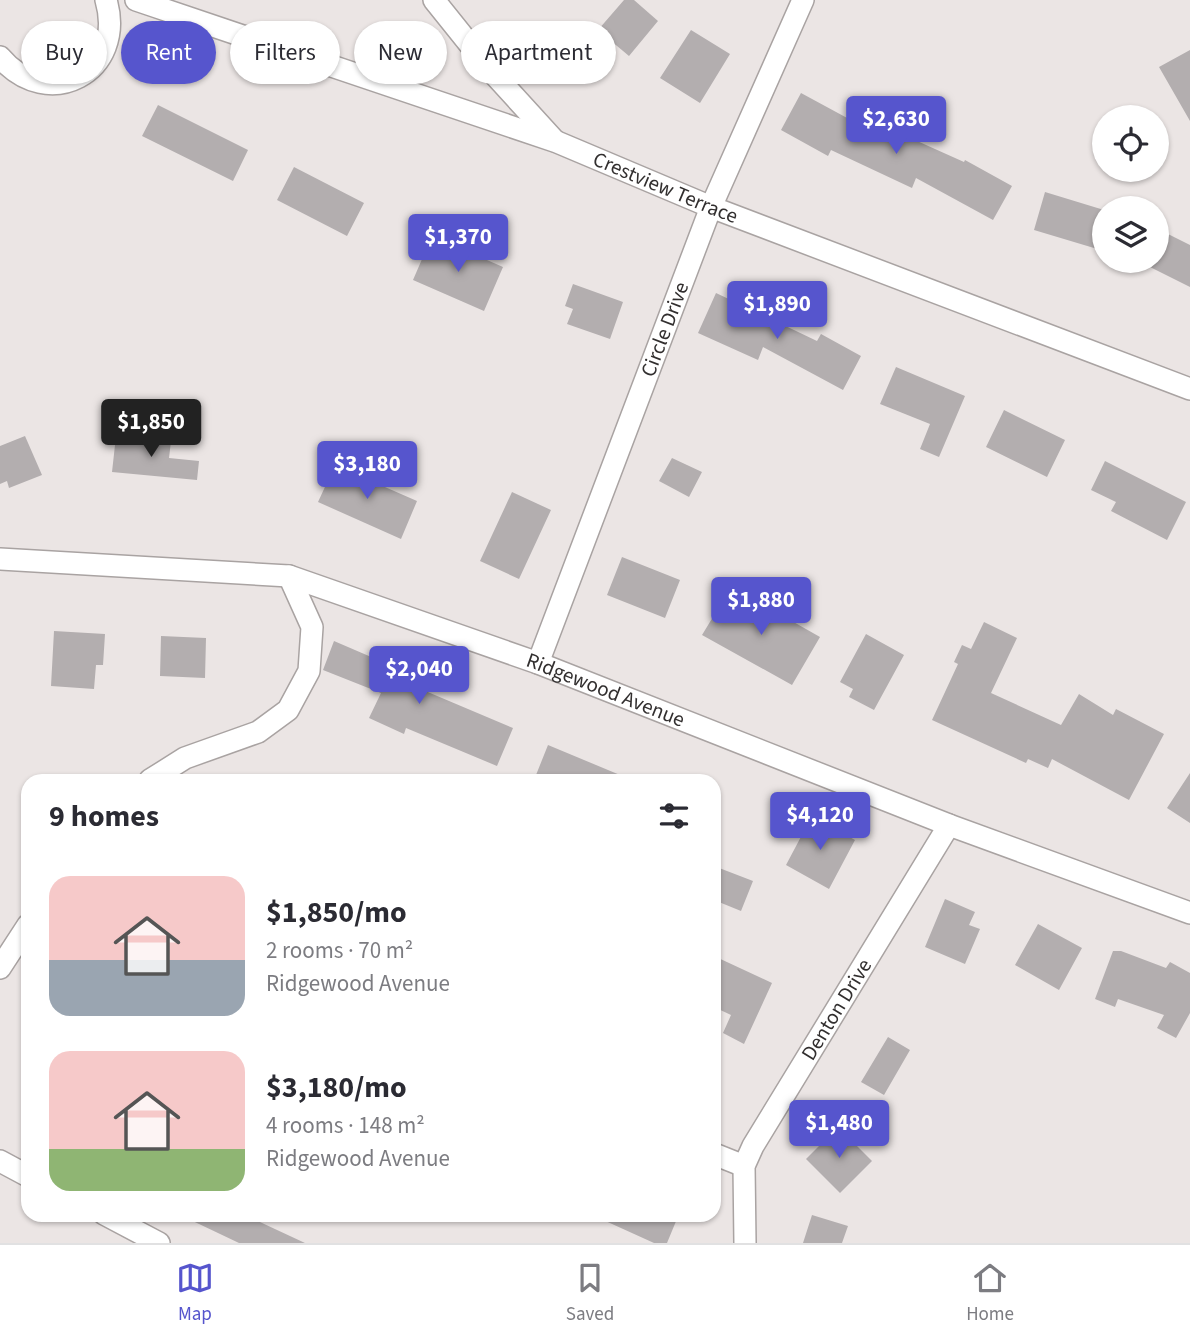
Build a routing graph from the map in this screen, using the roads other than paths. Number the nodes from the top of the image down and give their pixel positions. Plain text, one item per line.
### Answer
1 (106, 0) edge
2 (136, 0) edge
3 (434, 0) edge
4 (803, 0) edge
5 (0, 57) edge
6 (556, 142) junction
7 (711, 207) junction
8 (1190, 389) edge
9 (0, 559) edge
10 (289, 576) junction
11 (538, 663) junction
12 (160, 774) edge
13 (948, 825) junction
14 (1190, 913) edge
15 (21, 936) edge
16 (0, 968) edge
17 (721, 1157) edge
18 (0, 1161) edge
19 (744, 1166) junction
20 (21, 1172) edge
21 (119, 1222) edge
22 (159, 1243) edge
23 (745, 1243) edge

1 - 5 street
2 - 6 street, Crestview Terrace
3 - 6 street
4 - 7 street, Circle Drive
6 - 7 street, Crestview Terrace
7 - 8 street, Crestview Terrace
7 - 11 street, Circle Drive
9 - 10 street, Ridgewood Avenue
10 - 11 street, Ridgewood Avenue
10 - 12 street
11 - 13 street, Ridgewood Avenue
13 - 14 street, Ridgewood Avenue
13 - 19 street, Denton Drive
15 - 16 street
17 - 19 street
18 - 20 street
19 - 23 street, Denton Drive
21 - 22 street

